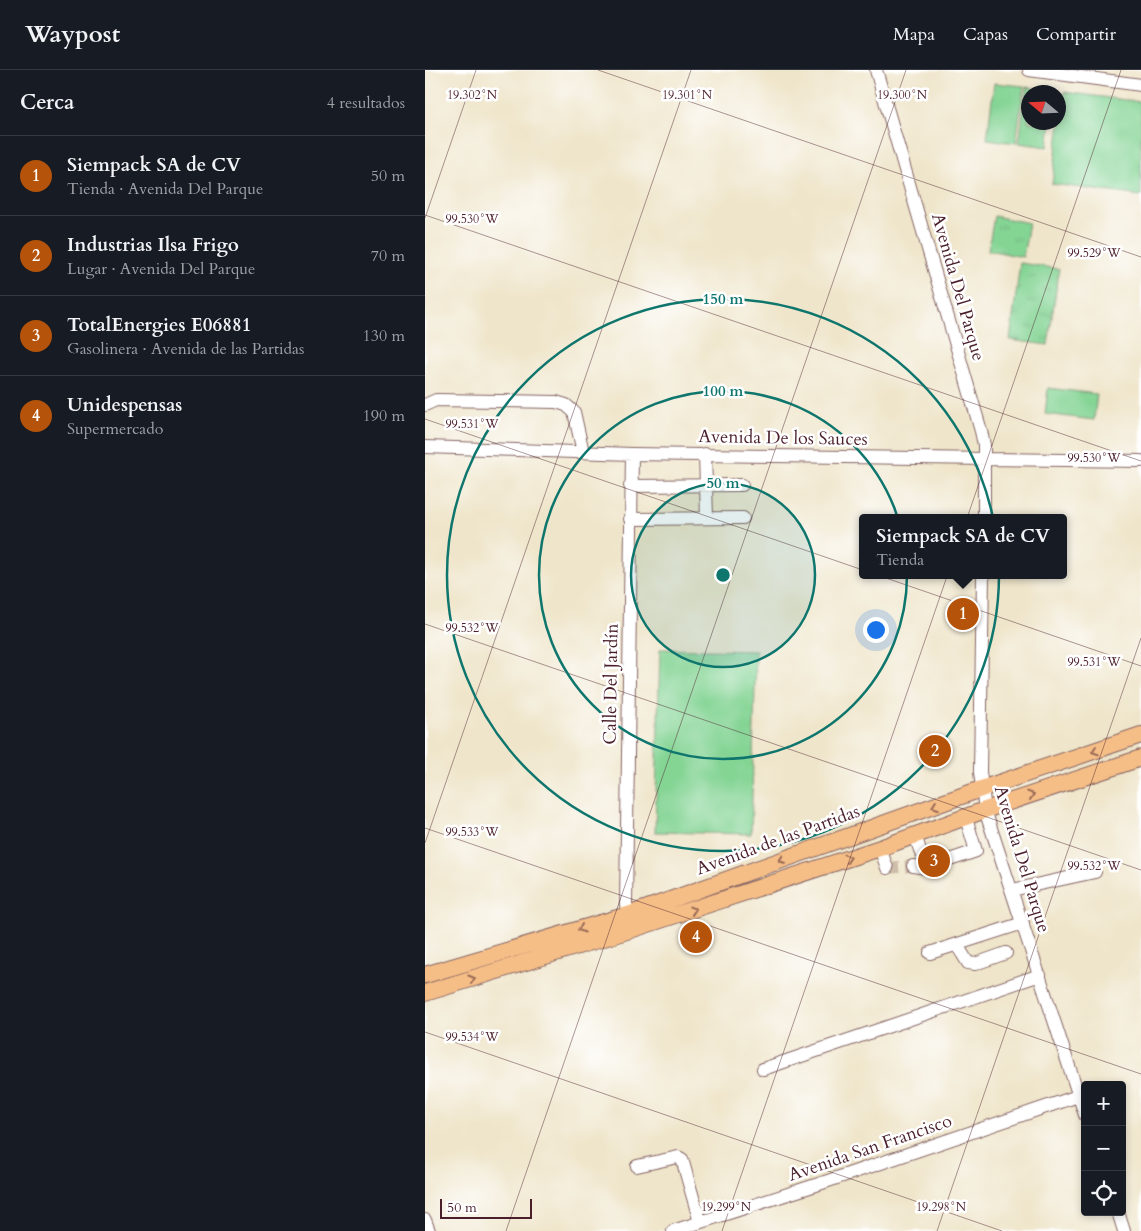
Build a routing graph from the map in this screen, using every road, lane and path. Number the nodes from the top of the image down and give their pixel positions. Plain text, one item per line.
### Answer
1 (876, 70) edge
2 (1029, 70) edge
3 (1141, 85) edge
4 (425, 405) edge
5 (425, 447) edge
6 (583, 452) junction
7 (632, 454) junction
8 (705, 454) junction
9 (984, 459) junction
10 (1141, 462) edge
11 (742, 485) dead end
12 (630, 486) junction
13 (706, 486) junction
14 (984, 514) edge
15 (707, 518) junction
16 (743, 518) dead end
17 (630, 519) junction
18 (983, 579) edge
19 (1141, 735) edge
20 (1141, 758) edge
21 (981, 789) junction
22 (985, 810) junction
23 (966, 818) junction
24 (915, 835) junction
25 (880, 848) junction
26 (887, 868) dead end
27 (1095, 872) dead end
28 (1013, 890) junction
29 (628, 915) junction
30 (1023, 923) junction
31 (957, 945) junction
32 (930, 953) dead end
33 (1006, 953) dead end
34 (1040, 975) junction
35 (425, 976) edge
36 (425, 994) edge
37 (763, 1069) dead end
38 (1078, 1096) junction
39 (1081, 1104) edge
40 (637, 1166) dead end
41 (1119, 1216) edge
42 (425, 1220) edge
43 (700, 1222) junction
44 (429, 1231) edge
45 (673, 1231) edge
46 (1124, 1231) edge

1 - 9 street, Avenida Del Parque
2 - 3 street
4 - 6 street
5 - 6 street, Avenida De los Sauces
6 - 7 street, Avenida De los Sauces
7 - 8 street, Avenida De los Sauces
7 - 12 street, Calle Del Jardín
8 - 9 street, Avenida De los Sauces
8 - 13 street
9 - 10 street, Avenida De los Sauces
9 - 14 street, Avenida Del Parque
11 - 13 street
12 - 13 street
12 - 17 street, Calle Del Jardín
13 - 15 street
15 - 16 street
15 - 17 street
17 - 29 street, Calle Del Jardín
18 - 21 street, Avenida Del Parque
19 -> 21 main road, Avenida de las Partidas
22 -> 20 main road, Avenida de las Partidas
21 - 22 street, Avenida Del Parque
21 -> 29 main road, Avenida de las Partidas
22 - 23 main road, Avenida de las Partidas
22 - 28 street, Avenida Del Parque
23 - 24 main road, Avenida de las Partidas
23 - 24 street
24 - 25 main road, Avenida de las Partidas
25 - 26 street
36 -> 25 main road, Avenida de las Partidas
27 - 28 street
28 - 30 street, Avenida Del Parque
29 -> 35 main road, Avenida de las Partidas
30 - 31 street
30 - 34 street, Avenida Del Parque
31 - 32 street
31 - 33 street
34 - 37 street
34 - 38 street, Avenida Del Parque
38 - 39 street, Avenida Del Parque
38 - 43 street, Avenida San Francisco
40 - 43 street
41 - 46 street
42 - 44 street
43 - 45 street, Avenida San Francisco

